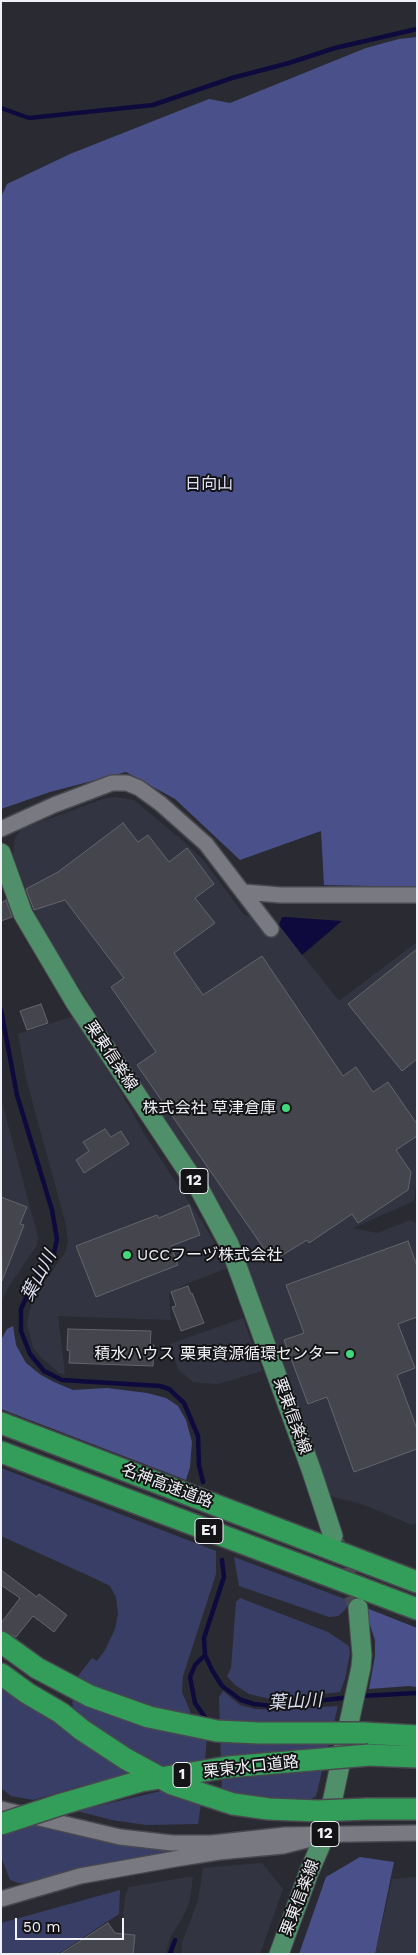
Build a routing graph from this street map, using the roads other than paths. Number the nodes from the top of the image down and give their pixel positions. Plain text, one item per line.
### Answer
1 (1, 829) edge
2 (1, 853) edge
3 (244, 892) junction
4 (417, 895) edge
5 (271, 930) dead end
6 (1, 1423) edge
7 (1, 1452) edge
8 (333, 1536) tunnel mouth
9 (417, 1582) edge
10 (358, 1608) tunnel mouth
11 (417, 1609) edge
12 (1, 1626) edge
13 (1, 1642) edge
14 (1, 1659) edge
15 (1, 1674) edge
16 (70, 1685) junction
17 (61, 1713) junction
18 (417, 1736) edge
19 (417, 1757) edge
20 (1, 1809) edge
21 (417, 1809) edge
22 (1, 1824) edge
23 (417, 1833) edge
24 (325, 1835) junction
25 (3, 1893) edge
26 (279, 1954) edge

1 - 3 street
2 - 8 main road, 栗東信楽線 / 12
3 - 4 street
3 - 5 street
6 - 9 highway, 名神高速道路 / E1
7 - 11 highway, 名神高速道路 / E1
10 - 24 main road, 栗東信楽線 / 12
12 - 16 highway
13 - 16 highway
14 - 17 highway
15 - 17 highway
16 - 18 highway, bridge
17 - 21 highway, bridge
19 - 22 highway, 栗東水口道路 / 1, bridge
20 - 24 street
23 - 24 street
24 - 25 street
24 - 26 main road, 栗東信楽線 / 12

